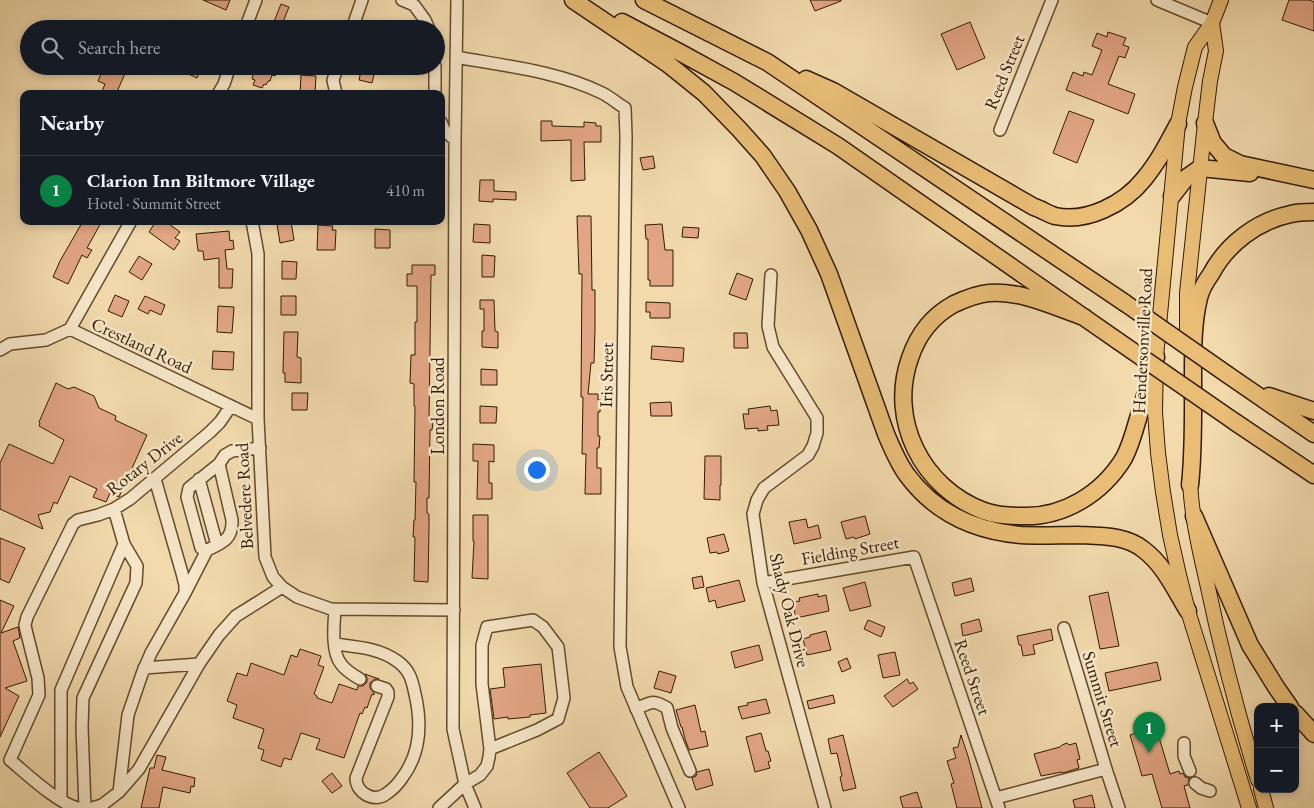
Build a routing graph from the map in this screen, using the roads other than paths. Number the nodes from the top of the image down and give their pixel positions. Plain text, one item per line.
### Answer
1 (256, 0) edge
2 (362, 0) edge
3 (402, 0) edge
4 (457, 0) edge
5 (574, 0) edge
6 (644, 0) edge
7 (1052, 0) edge
8 (1157, 0) edge
9 (1221, 0) edge
10 (248, 20) edge
11 (355, 20) edge
12 (425, 20) edge
13 (1212, 23) junction
14 (456, 57) junction
15 (767, 62) junction
16 (227, 75) edge
17 (335, 75) edge
18 (435, 75) edge
19 (220, 90) edge
20 (335, 90) edge
21 (435, 90) edge
22 (1205, 123) junction
23 (1178, 124) junction
24 (1000, 130) dead end
25 (445, 131) edge
26 (455, 140) junction
27 (1200, 168) junction
28 (1285, 173) junction
29 (1314, 180) edge
30 (1172, 196) junction
31 (1314, 212) edge
32 (129, 225) edge
33 (253, 225) edge
34 (771, 275) dead end
35 (1084, 317) junction
36 (70, 329) junction
37 (0, 350) edge
38 (1156, 357) junction
39 (1242, 385) junction
40 (231, 406) junction
41 (1314, 411) edge
42 (258, 419) junction
43 (1314, 434) edge
44 (260, 448) junction
45 (1283, 454) junction
46 (220, 464) junction
47 (1314, 475) edge
48 (155, 479) junction
49 (199, 479) junction
50 (1314, 483) edge
51 (1190, 485) junction
52 (114, 509) junction
53 (1194, 516) junction
54 (124, 544) junction
55 (212, 548) junction
56 (914, 557) joint
57 (762, 583) junction
58 (282, 587) junction
59 (185, 593) junction
60 (334, 609) junction
61 (454, 610) junction
62 (1188, 611) junction
63 (1064, 628) dead end
64 (335, 644) junction
65 (199, 664) junction
66 (144, 668) junction
67 (360, 679) dead end
68 (377, 686) dead end
69 (1287, 703) edge
70 (636, 708) junction
71 (1299, 717) edge
72 (1314, 734) edge
73 (1184, 743) dead end
74 (490, 749) junction
75 (5, 757) edge
76 (1254, 766) edge
77 (1106, 769) junction
78 (690, 771) dead end
79 (1190, 771) dead end
80 (1195, 783) dead end
81 (465, 784) junction
82 (1210, 791) dead end
83 (119, 792) junction
84 (1261, 793) edge
85 (61, 800) junction
86 (998, 803) edge
87 (78, 808) edge
88 (85, 808) edge
89 (92, 808) edge
90 (439, 808) edge
91 (475, 808) edge
92 (679, 808) edge
93 (825, 808) edge
94 (1119, 808) edge
95 (1249, 808) edge
96 (1266, 808) edge

1 - 10 street
2 - 11 street
3 - 12 street
4 - 14 street, London Road
5 - 35 highway
5 - 62 highway
6 - 15 highway
7 - 24 street, Reed Street
8 - 13 street
9 - 13 main road, Hendersonville Road
13 - 22 main road, Hendersonville Road
13 - 23 main road, Hendersonville Road
14 - 26 street, London Road
14 - 70 street, Iris Street
15 - 23 highway
15 - 39 highway, bridge
16 - 19 street
17 - 20 street
18 - 21 street
22 - 27 main road, Hendersonville Road
22 - 28 highway
23 - 30 main road, Hendersonville Road
25 - 26 street
26 - 61 street, London Road
27 - 28 highway
27 - 30 highway
27 - 51 main road, Hendersonville Road
28 - 29 highway
30 - 38 main road, Hendersonville Road
31 - 51 highway
32 - 36 street, Crestland Road
33 - 42 street, Belvedere Road
34 - 57 street, Shady Oak Drive
35 - 38 highway
35 - 45 highway, bridge
36 - 37 street
36 - 40 street, Crestland Road
38 - 62 main road, Hendersonville Road
39 - 41 highway
39 - 43 highway
40 - 42 street, Crestland Road
40 - 48 street, Rotary Drive
42 - 44 street, Belvedere Road
44 - 46 street
44 - 58 street, Belvedere Road
45 - 47 highway
45 - 50 highway
46 - 49 street
46 - 55 street
48 - 52 street, Rotary Drive
48 - 59 street
49 - 55 street
49 - 55 street
51 - 53 main road, Hendersonville Road
52 - 54 street
52 - 75 street, Rotary Drive
53 - 69 highway
53 - 76 main road, Hendersonville Road
54 - 85 street
54 - 88 street
55 - 59 street
56 - 57 street, Fielding Street
56 - 86 street, Reed Street
57 - 93 street, Shady Oak Drive
58 - 60 street, Belvedere Road
58 - 65 street
59 - 66 street
60 - 61 street, Belvedere Road
60 - 64 street
61 - 81 street, London Road
62 - 95 main road, Hendersonville Road
63 - 77 street, Summit Street
64 - 67 street
64 - 68 street
65 - 66 street
65 - 83 street
66 - 83 street
70 - 78 street
70 - 92 street, Iris Street
71 - 72 highway
73 - 79 street
74 - 74 street
74 - 81 street
75 - 85 street, Rotary Drive
77 - 86 street
77 - 94 street, Summit Street
80 - 82 street
81 - 90 street
81 - 91 street, London Road
83 - 89 street
84 - 96 main road
85 - 87 street, Rotary Drive

